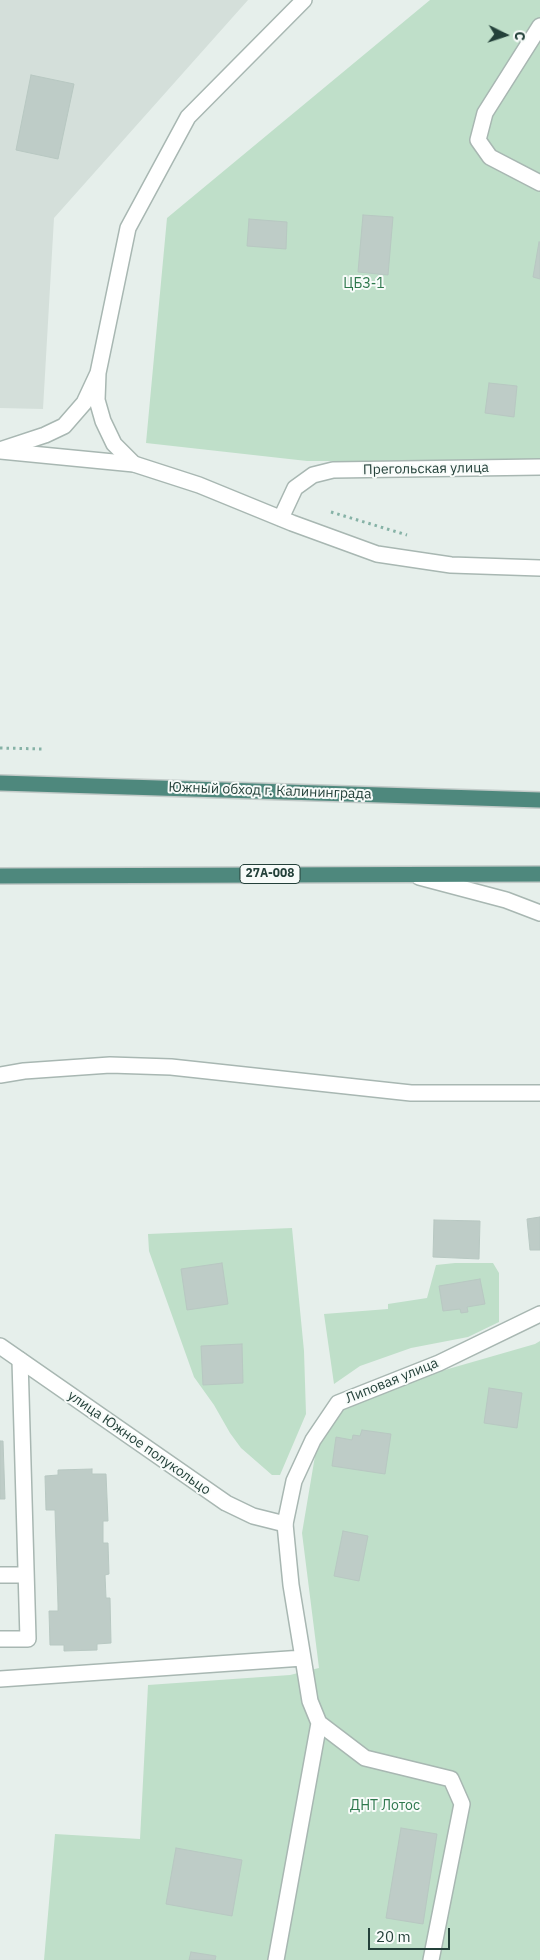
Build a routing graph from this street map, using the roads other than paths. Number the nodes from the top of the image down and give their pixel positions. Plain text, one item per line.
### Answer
1 (304, 0) edge
2 (540, 26) edge
3 (540, 183) edge
4 (98, 373) junction
5 (0, 451) edge
6 (134, 464) junction
7 (540, 467) edge
8 (281, 518) junction
9 (540, 568) edge
10 (0, 783) edge
11 (540, 800) edge
12 (408, 873) junction
13 (540, 874) edge
14 (0, 876) edge
15 (540, 913) edge
16 (0, 1075) edge
17 (540, 1093) edge
18 (540, 1314) edge
19 (0, 1346) edge
20 (20, 1360) junction
21 (285, 1524) junction
22 (26, 1574) junction
23 (0, 1575) edge
24 (0, 1640) edge
25 (303, 1658) junction
26 (0, 1679) edge
27 (319, 1723) junction
28 (276, 1960) edge
29 (431, 1960) edge

1 - 4 street
2 - 3 street
4 - 5 street
4 - 6 street
5 - 6 street
6 - 8 street
7 - 8 street, Прегольская улица
8 - 9 street
10 - 11 highway, Южный обход г. Калининграда
12 - 13 highway, 27А-008
12 - 14 highway, 27А-008
12 - 15 street
16 - 17 street
18 - 21 street, Липовая улица
19 - 20 street, улица Южное полукольцо
20 - 21 street, улица Южное полукольцо
20 - 22 street
21 - 25 street, Липовая улица
22 - 23 street
22 - 24 street
25 - 26 street
25 - 27 street, Липовая улица
27 - 28 street
27 - 29 street

